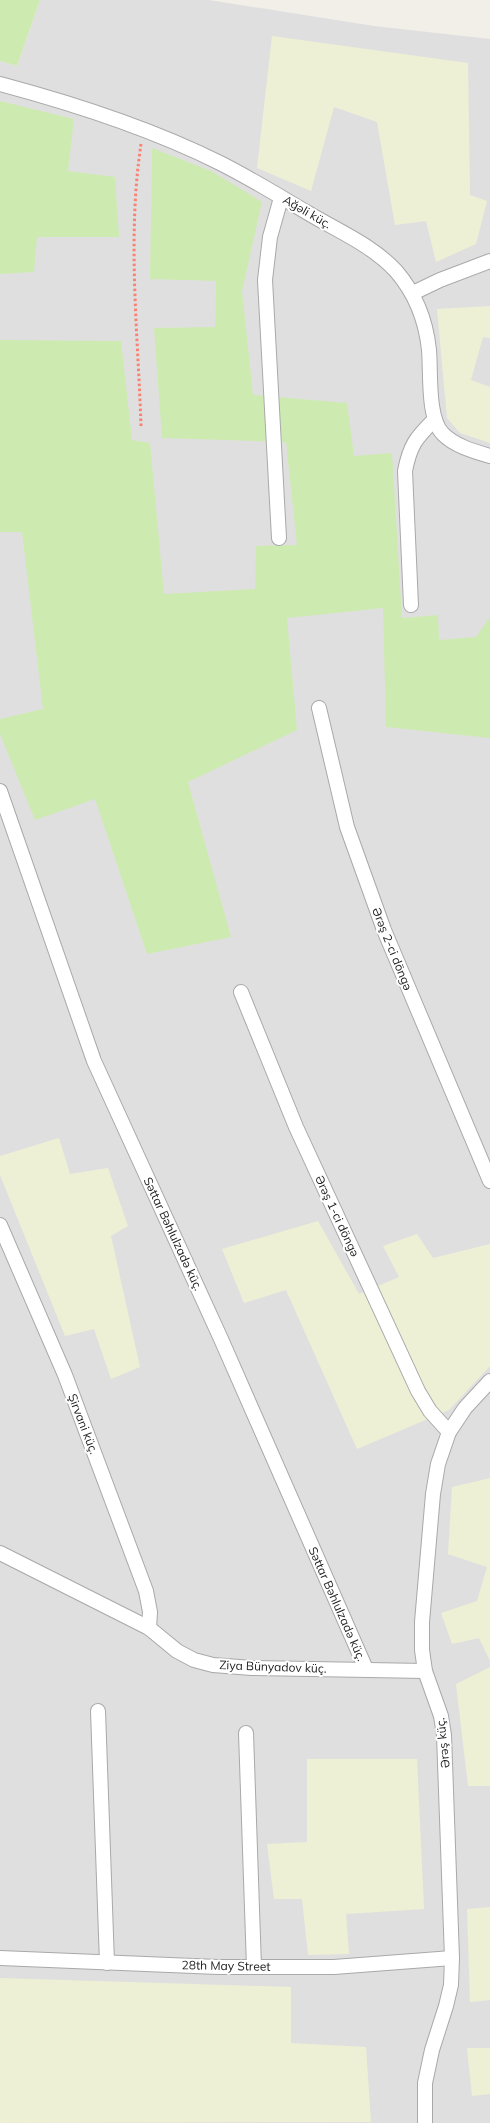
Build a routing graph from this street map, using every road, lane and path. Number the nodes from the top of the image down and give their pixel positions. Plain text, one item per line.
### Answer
1 (0, 84) edge
2 (143, 131) junction
3 (281, 198) junction
4 (490, 261) edge
5 (413, 293) junction
6 (434, 420) junction
7 (141, 426) dead end
8 (490, 456) edge
9 (279, 538) dead end
10 (411, 605) dead end
11 (319, 708) dead end
12 (0, 791) edge
13 (241, 992) dead end
14 (490, 1181) edge
15 (0, 1225) edge
16 (490, 1381) edge
17 (449, 1432) junction
18 (0, 1553) edge
19 (149, 1628) junction
20 (366, 1669) junction
21 (425, 1671) junction
22 (98, 1711) dead end
23 (246, 1733) dead end
24 (0, 1958) edge
25 (452, 1958) junction
26 (106, 1963) junction
27 (254, 1967) junction
28 (425, 2123) edge

1 - 2 street, Ağəli küç.
2 - 3 street, Ağəli küç.
2 - 7 path
3 - 5 street, Ağəli küç.
3 - 9 street
4 - 5 street
5 - 6 street, Ağəli küç.
6 - 8 street
6 - 10 street
11 - 14 street, Ərəş 2-ci döngə
12 - 20 street, Səttar Bəhlulzadə küç.
13 - 17 street, Ərəş 1-ci döngə
15 - 19 street, Şirvani küç.
16 - 17 street, Ərəş küç.
17 - 21 street, Ərəş küç.
18 - 19 street, Ziya Bünyadov küç.
19 - 20 street, Ziya Bünyadov küç.
20 - 21 street, Ziya Bünyadov küç.
21 - 25 street, Ərəş küç.
22 - 26 street
23 - 27 street
24 - 26 street, 28th May Street
25 - 27 street, 28th May Street
25 - 28 street, Ərəş küç.
26 - 27 street, 28th May Street

